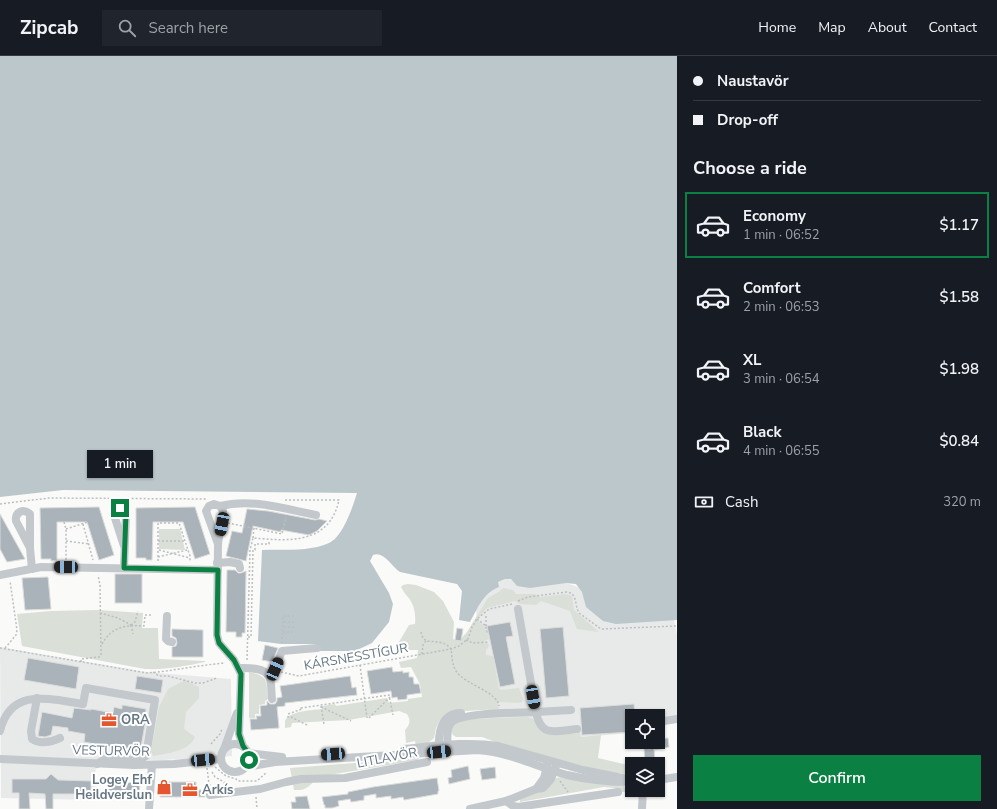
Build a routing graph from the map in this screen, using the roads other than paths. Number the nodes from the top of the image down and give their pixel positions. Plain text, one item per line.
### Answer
1 (220, 506) junction
2 (316, 515) dead end
3 (218, 544) junction
4 (124, 546) dead end
5 (30, 548) dead end
6 (217, 566) junction
7 (124, 568) junction
8 (240, 568) dead end
9 (32, 569) junction
10 (0, 575) edge
11 (518, 609) dead end
12 (167, 616) dead end
13 (172, 642) dead end
14 (317, 648) dead end
15 (237, 665) junction
16 (267, 674) junction
17 (37, 698) junction
18 (272, 699) dead end
19 (239, 708) junction
20 (571, 710) dead end
21 (536, 712) junction
22 (474, 715) junction
23 (677, 720) edge
24 (665, 721) edge
25 (577, 729) dead end
26 (0, 731) edge
27 (60, 738) dead end
28 (243, 746) junction
29 (448, 748) junction
30 (439, 749) junction
31 (248, 753) junction
32 (222, 755) junction
33 (0, 759) edge
34 (427, 762) dead end
35 (96, 764) junction
36 (152, 765) junction
37 (552, 766) junction
38 (246, 767) junction
39 (677, 777) edge
40 (665, 779) edge
41 (625, 781) edge
42 (211, 791) road end
43 (618, 792) dead end
44 (643, 797) edge
45 (506, 801) junction
46 (148, 809) edge
47 (470, 809) edge
48 (642, 809) edge

1 - 2 street
1 - 3 street
1 - 3 street
3 - 6 street
4 - 7 street
5 - 9 street
6 - 7 street
6 - 8 street
6 - 15 street
7 - 9 street
9 - 10 street
11 - 21 street
12 - 13 street
14 - 16 street
15 - 16 street
15 - 19 street
16 - 18 street
17 - 26 street
17 - 27 street
17 - 35 street
19 - 28 street
19 - 32 street
20 - 21 street
21 - 22 street
21 - 25 street
22 - 29 street
22 - 30 street
23 - 24 street
28 - 31 street
28 - 32 street
29 - 30 street
29 - 37 street
30 - 31 street
30 - 38 street
31 - 38 street
32 - 36 street, VESTURVÖR
32 - 38 street
33 - 35 street, VESTURVÖR
34 - 42 street, LITLAVÖR
35 - 36 street, VESTURVÖR
36 - 46 street
37 - 41 street
37 - 45 street
39 - 40 street
43 - 45 street
44 - 48 street
45 - 47 street

